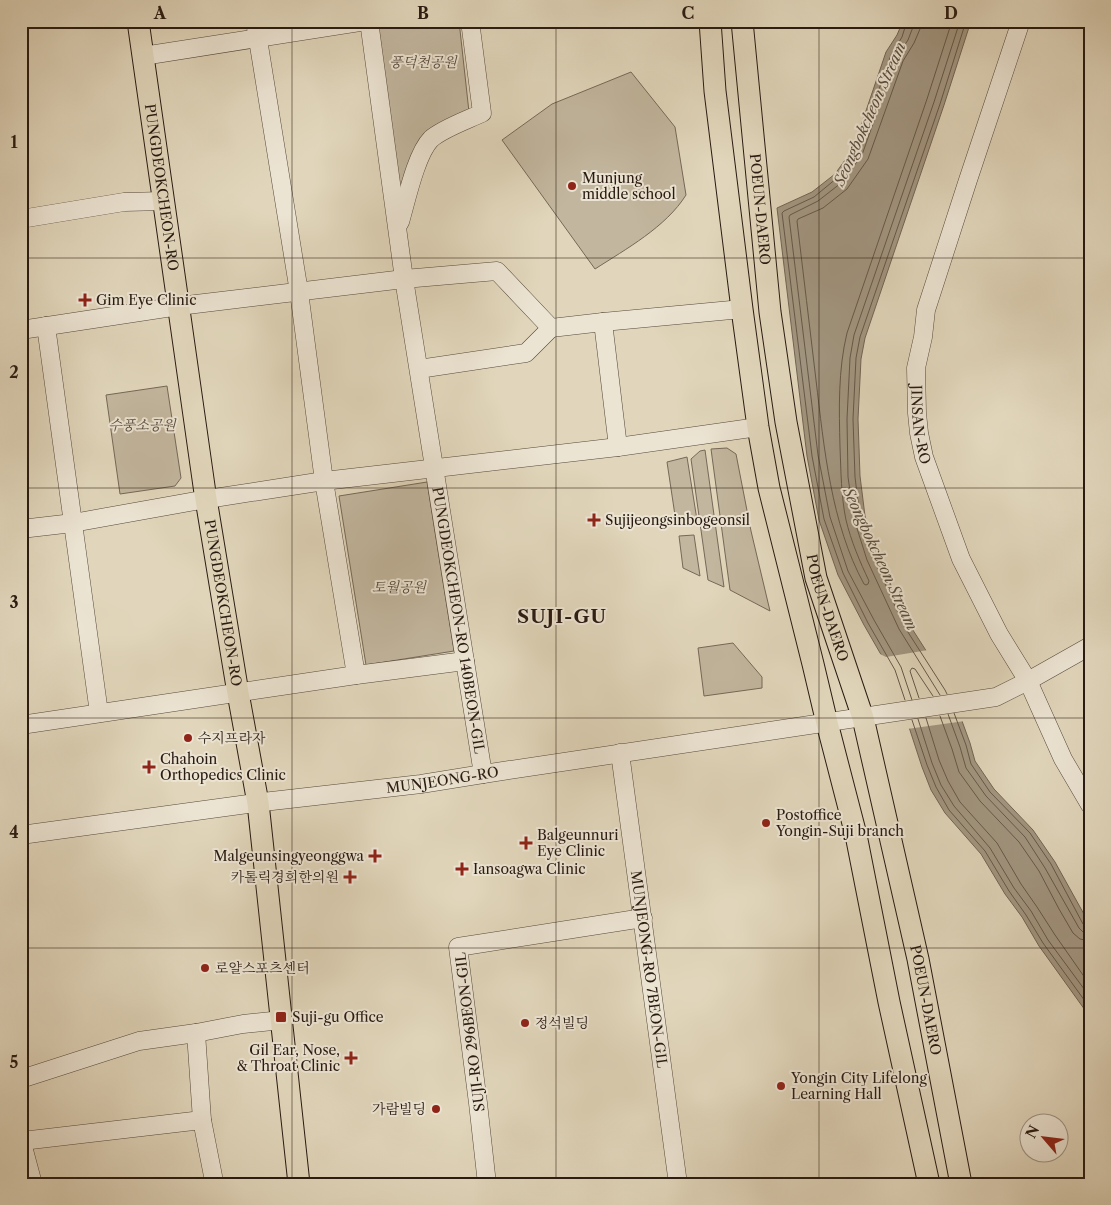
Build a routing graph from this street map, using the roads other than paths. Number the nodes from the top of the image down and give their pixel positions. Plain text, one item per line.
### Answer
1 (138, 21) edge
2 (368, 21) edge
3 (470, 21) edge
4 (710, 21) edge
5 (742, 21) edge
6 (1021, 21) edge
7 (256, 30) edge
8 (143, 56) junction
9 (164, 201) junction
10 (21, 219) edge
11 (398, 229) junction
12 (404, 279) junction
13 (299, 292) junction
14 (179, 306) junction
15 (742, 309) junction
16 (603, 322) junction
17 (46, 326) junction
18 (551, 328) junction
19 (21, 330) edge
20 (419, 369) junction
21 (758, 427) junction
22 (618, 446) junction
23 (435, 468) junction
24 (324, 481) junction
25 (206, 499) junction
26 (73, 523) junction
27 (21, 529) edge
28 (1090, 646) edge
29 (466, 661) junction
30 (356, 675) junction
31 (1028, 681) junction
32 (238, 693) junction
33 (99, 713) junction
34 (863, 718) junction
35 (827, 723) junction
36 (21, 725) edge
37 (620, 753) junction
38 (484, 774) junction
39 (258, 803) junction
40 (1090, 805) edge
41 (21, 836) edge
42 (643, 918) junction
43 (282, 1020) junction
44 (196, 1033) junction
45 (21, 1079) edge
46 (202, 1120) junction
47 (22, 1140) edge
48 (33, 1184) edge
49 (213, 1184) edge
50 (299, 1184) edge
51 (487, 1184) edge
52 (678, 1184) edge
53 (929, 1184) edge
54 (961, 1184) edge

1 - 8 main road, PUNGDEOKCHEON-RO
2 - 7 street
2 - 11 street, PUNGDEOKCHEON-RO 140BEON-GIL
3 - 11 street
4 - 15 main road, POEUN-DAERO
5 - 34 main road, POEUN-DAERO
6 - 31 street, JINSAN-RO
7 - 8 street
7 - 13 street
8 - 9 main road, PUNGDEOKCHEON-RO
9 - 10 street
9 - 14 main road, PUNGDEOKCHEON-RO
11 - 12 street, PUNGDEOKCHEON-RO 140BEON-GIL
12 - 13 street
12 - 18 street
12 - 20 street, PUNGDEOKCHEON-RO 140BEON-GIL
13 - 14 street
13 - 24 street
14 - 17 street
14 - 25 main road, PUNGDEOKCHEON-RO
15 - 16 street
15 - 21 main road, POEUN-DAERO
16 - 18 street
16 - 22 street
17 - 19 street
17 - 26 street
18 - 20 street
20 - 23 street, PUNGDEOKCHEON-RO 140BEON-GIL
21 - 22 street, PUNGDEOKCHEON-RO 140BEON-GIL
21 - 35 main road, POEUN-DAERO
22 - 23 street, PUNGDEOKCHEON-RO 140BEON-GIL
23 - 24 street, PUNGDEOKCHEON-RO 140BEON-GIL
23 - 29 street, PUNGDEOKCHEON-RO 140BEON-GIL
24 - 25 street, PUNGDEOKCHEON-RO 140BEON-GIL
24 - 30 street
25 - 26 street, PUNGDEOKCHEON-RO 140BEON-GIL
25 - 32 main road, PUNGDEOKCHEON-RO
26 - 27 street, PUNGDEOKCHEON-RO 140BEON-GIL
26 - 33 street
28 - 31 street, MUNJEONG-RO
29 - 30 street
29 - 38 street, PUNGDEOKCHEON-RO 140BEON-GIL
30 - 32 street
31 - 34 street, MUNJEONG-RO
31 - 40 street, JINSAN-RO
32 - 33 street
32 - 39 main road, PUNGDEOKCHEON-RO
33 - 36 street
34 - 35 street, MUNJEONG-RO
34 - 54 main road, POEUN-DAERO
35 - 37 street, MUNJEONG-RO
35 - 53 main road, POEUN-DAERO
37 - 38 street, MUNJEONG-RO
37 - 42 street, MUNJEONG-RO 7BEON-GIL
38 - 39 street, MUNJEONG-RO
39 - 41 street, MUNJEONG-RO
39 - 43 main road, PUNGDEOKCHEON-RO
42 - 51 street, SUJI-RO 296BEON-GIL
42 - 52 street, MUNJEONG-RO 7BEON-GIL
43 - 44 street
43 - 50 main road, PUNGDEOKCHEON-RO
44 - 45 street
44 - 46 street
46 - 47 street
46 - 49 street
47 - 48 street

